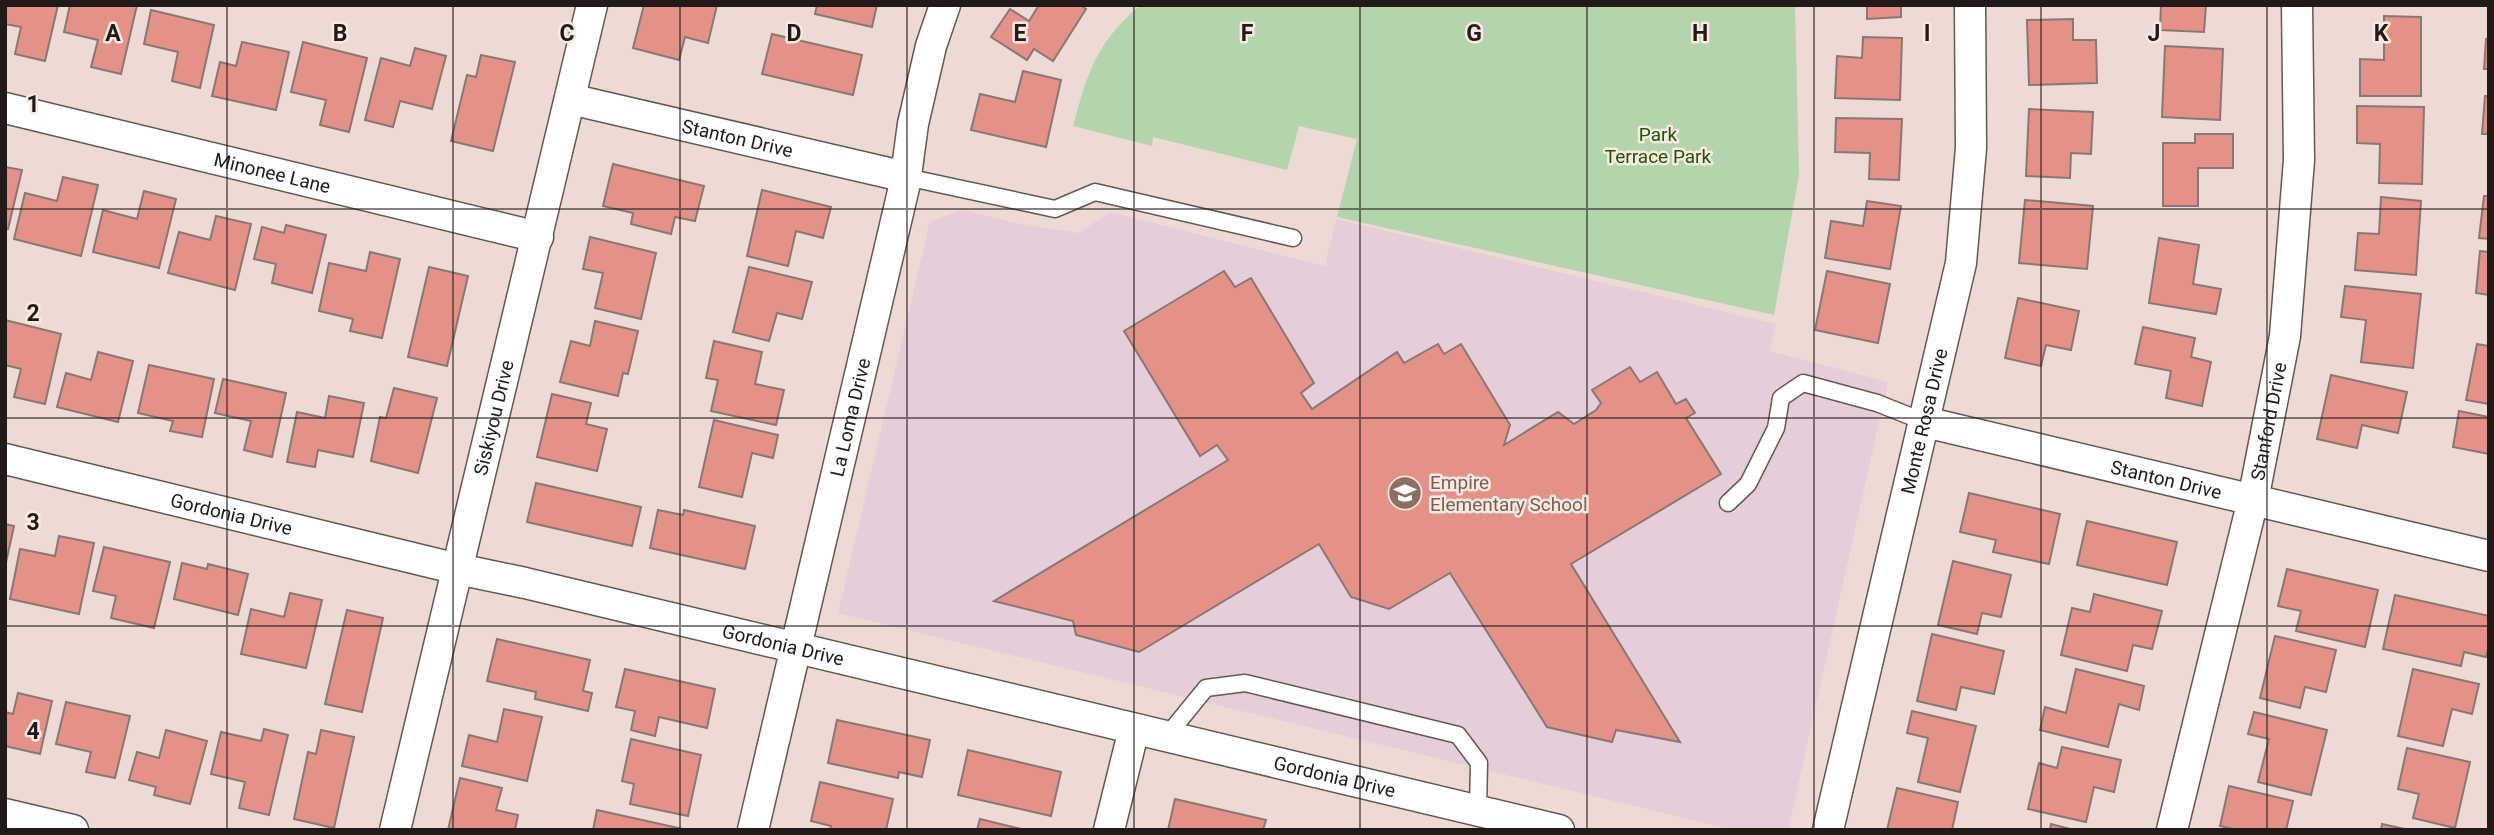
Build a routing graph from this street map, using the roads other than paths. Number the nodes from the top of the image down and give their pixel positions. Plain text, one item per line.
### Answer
1 (592, 5) edge
2 (945, 5) edge
3 (1970, 5) edge
4 (2297, 5) edge
5 (570, 99) junction
6 (5, 108) edge
7 (906, 177) junction
8 (538, 237) junction
9 (1293, 238) dead end
10 (1925, 422) junction
11 (5, 459) edge
12 (2253, 500) junction
13 (1728, 503) dead end
14 (2489, 556) edge
15 (458, 569) junction
16 (794, 649) junction
17 (1133, 729) junction
18 (1166, 737) junction
19 (5, 814) edge
20 (1475, 820) edge
21 (73, 830) edge
22 (395, 830) edge
23 (752, 830) edge
24 (1109, 830) edge
25 (1559, 830) edge
26 (1828, 830) edge
27 (2172, 830) edge

1 - 5 street, Siskiyou Drive
2 - 7 street, La Loma Drive
3 - 10 street, Monte Rosa Drive
4 - 12 street, Stanford Drive
5 - 7 street, Stanton Drive
5 - 8 street, Siskiyou Drive
6 - 8 street, Minonee Lane
7 - 9 lane
7 - 16 street, La Loma Drive
8 - 15 street, Siskiyou Drive
10 - 12 street, Stanton Drive
10 - 13 lane
10 - 26 street, Monte Rosa Drive
11 - 15 street, Gordonia Drive
12 - 14 street, Stanton Drive
12 - 27 street, Stanford Drive
15 - 16 street, Gordonia Drive
15 - 22 street, Siskiyou Drive
16 - 17 street, Gordonia Drive
16 - 23 street, La Loma Drive
17 - 18 street, Gordonia Drive
17 - 24 street
18 - 20 street, Gordonia Drive
18 - 20 lane
19 - 21 street
20 - 25 street, Gordonia Drive

